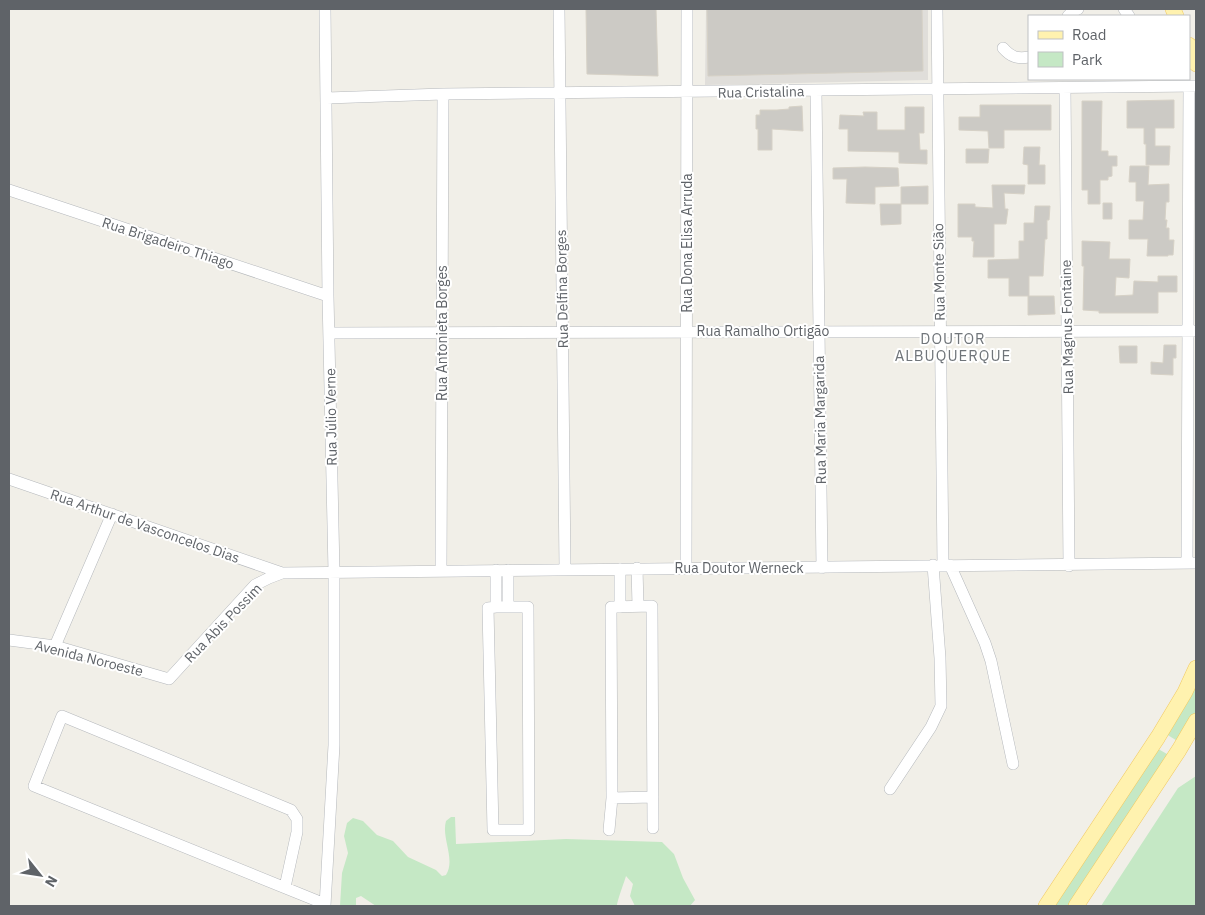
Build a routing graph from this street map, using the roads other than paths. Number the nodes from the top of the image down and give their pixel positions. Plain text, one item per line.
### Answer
1 (325, 9) edge
2 (559, 9) edge
3 (687, 9) edge
4 (937, 9) edge
5 (1002, 48) dead end
6 (1190, 48) edge
7 (1028, 57) edge
8 (1196, 64) edge
9 (1154, 83) edge
10 (1193, 86) edge
11 (1065, 88) junction
12 (937, 90) junction
13 (816, 91) junction
14 (687, 93) junction
15 (442, 94) junction
16 (560, 94) junction
17 (327, 98) junction
18 (9, 190) edge
19 (328, 296) junction
20 (940, 330) junction
21 (819, 331) junction
22 (1067, 331) junction
23 (1192, 331) edge
24 (442, 332) junction
25 (562, 332) junction
26 (687, 332) junction
27 (330, 333) junction
28 (10, 481) edge
29 (112, 514) junction
30 (1192, 563) edge
31 (942, 565) junction
32 (1069, 566) junction
33 (637, 568) junction
34 (686, 568) junction
35 (822, 568) junction
36 (620, 569) junction
37 (496, 570) junction
38 (508, 570) junction
39 (564, 570) junction
40 (441, 571) junction
41 (334, 572) junction
42 (282, 573) junction
43 (638, 606) junction
44 (496, 607) junction
45 (508, 607) junction
46 (620, 607) junction
47 (9, 640) edge
48 (54, 646) junction
49 (1196, 668) edge
50 (169, 679) joint
51 (1196, 721) edge
52 (1158, 737) junction
53 (1179, 750) junction
54 (1013, 764) dead end
55 (890, 789) dead end
56 (653, 797) junction
57 (612, 798) junction
58 (653, 828) dead end
59 (609, 830) dead end
60 (284, 887) junction
61 (325, 905) edge
62 (1046, 906) edge
63 (1076, 906) edge

1 - 17 street, Rua Júlio Verne
2 - 16 street, Rua Delfina Borges
3 - 14 street, Rua Dona Elisa Arruda
4 - 12 street, Rua Monte Sião
5 - 7 street
6 - 8 main road
9 - 10 street, Rua Cristalina
9 - 11 street, Rua Cristalina
10 - 23 street
11 - 12 street, Rua Cristalina
11 - 22 street, Rua Magnus Fontaine
12 - 13 street, Rua Cristalina
12 - 20 street, Rua Monte Sião
13 - 14 street, Rua Cristalina
13 - 21 street, Rua Maria Margarida
14 - 16 street, Rua Cristalina
14 - 26 street, Rua Dona Elisa Arruda
15 - 16 street, Rua Cristalina
15 - 17 street, Rua Cristalina
15 - 24 street, Rua Antonieta Borges
16 - 25 street, Rua Delfina Borges
17 - 19 street, Rua Júlio Verne
18 - 19 street, Rua Brigadeiro Thiago
19 - 27 street, Rua Júlio Verne
20 - 21 street, Rua Ramalho Ortigão
20 - 22 street, Rua Ramalho Ortigão
20 - 31 street, Rua Monte Sião
21 - 26 street, Rua Ramalho Ortigão
21 - 35 street, Rua Maria Margarida
22 - 23 street, Rua Ramalho Ortigão
22 - 32 street, Rua Magnus Fontaine
23 - 30 street
24 - 25 street, Rua Ramalho Ortigão
24 - 27 street, Rua Ramalho Ortigão
24 - 40 street, Rua Antonieta Borges
25 - 26 street, Rua Ramalho Ortigão
25 - 39 street, Rua Delfina Borges
26 - 34 street, Rua Dona Elisa Arruda
27 - 41 street, Rua Júlio Verne
28 - 29 street, Rua Arthur de Vasconcelos Dias
29 - 42 street, Rua Arthur de Vasconcelos Dias
29 - 48 street
30 - 32 street, Rua Doutor Werneck
31 - 32 street, Rua Doutor Werneck
31 - 35 street, Rua Doutor Werneck
31 - 54 street
31 - 55 street, Rua Monte Sião
33 - 34 street, Rua Doutor Werneck
33 - 36 street, Rua Doutor Werneck
33 - 43 street
34 - 35 street, Rua Doutor Werneck
36 - 39 street, Rua Doutor Werneck
36 - 46 street
37 - 38 street, Rua Doutor Werneck
37 - 40 street, Rua Doutor Werneck
37 - 44 street
38 - 39 street, Rua Doutor Werneck
38 - 45 street
40 - 41 street, Rua Doutor Werneck
41 - 42 street, Rua Doutor Werneck
41 - 61 street, Rua Júlio Verne
42 - 50 street, Rua Abis Possim
43 - 46 street
43 - 56 street
44 - 45 street
44 - 45 street
46 - 57 street
47 - 48 street, Avenida Noroeste
48 - 50 street, Avenida Noroeste
49 - 52 main road
51 - 53 main road
52 - 53 main road
52 - 62 main road
53 - 63 main road
56 - 57 street
56 - 58 street
57 - 59 street
60 - 60 street
60 - 61 street

